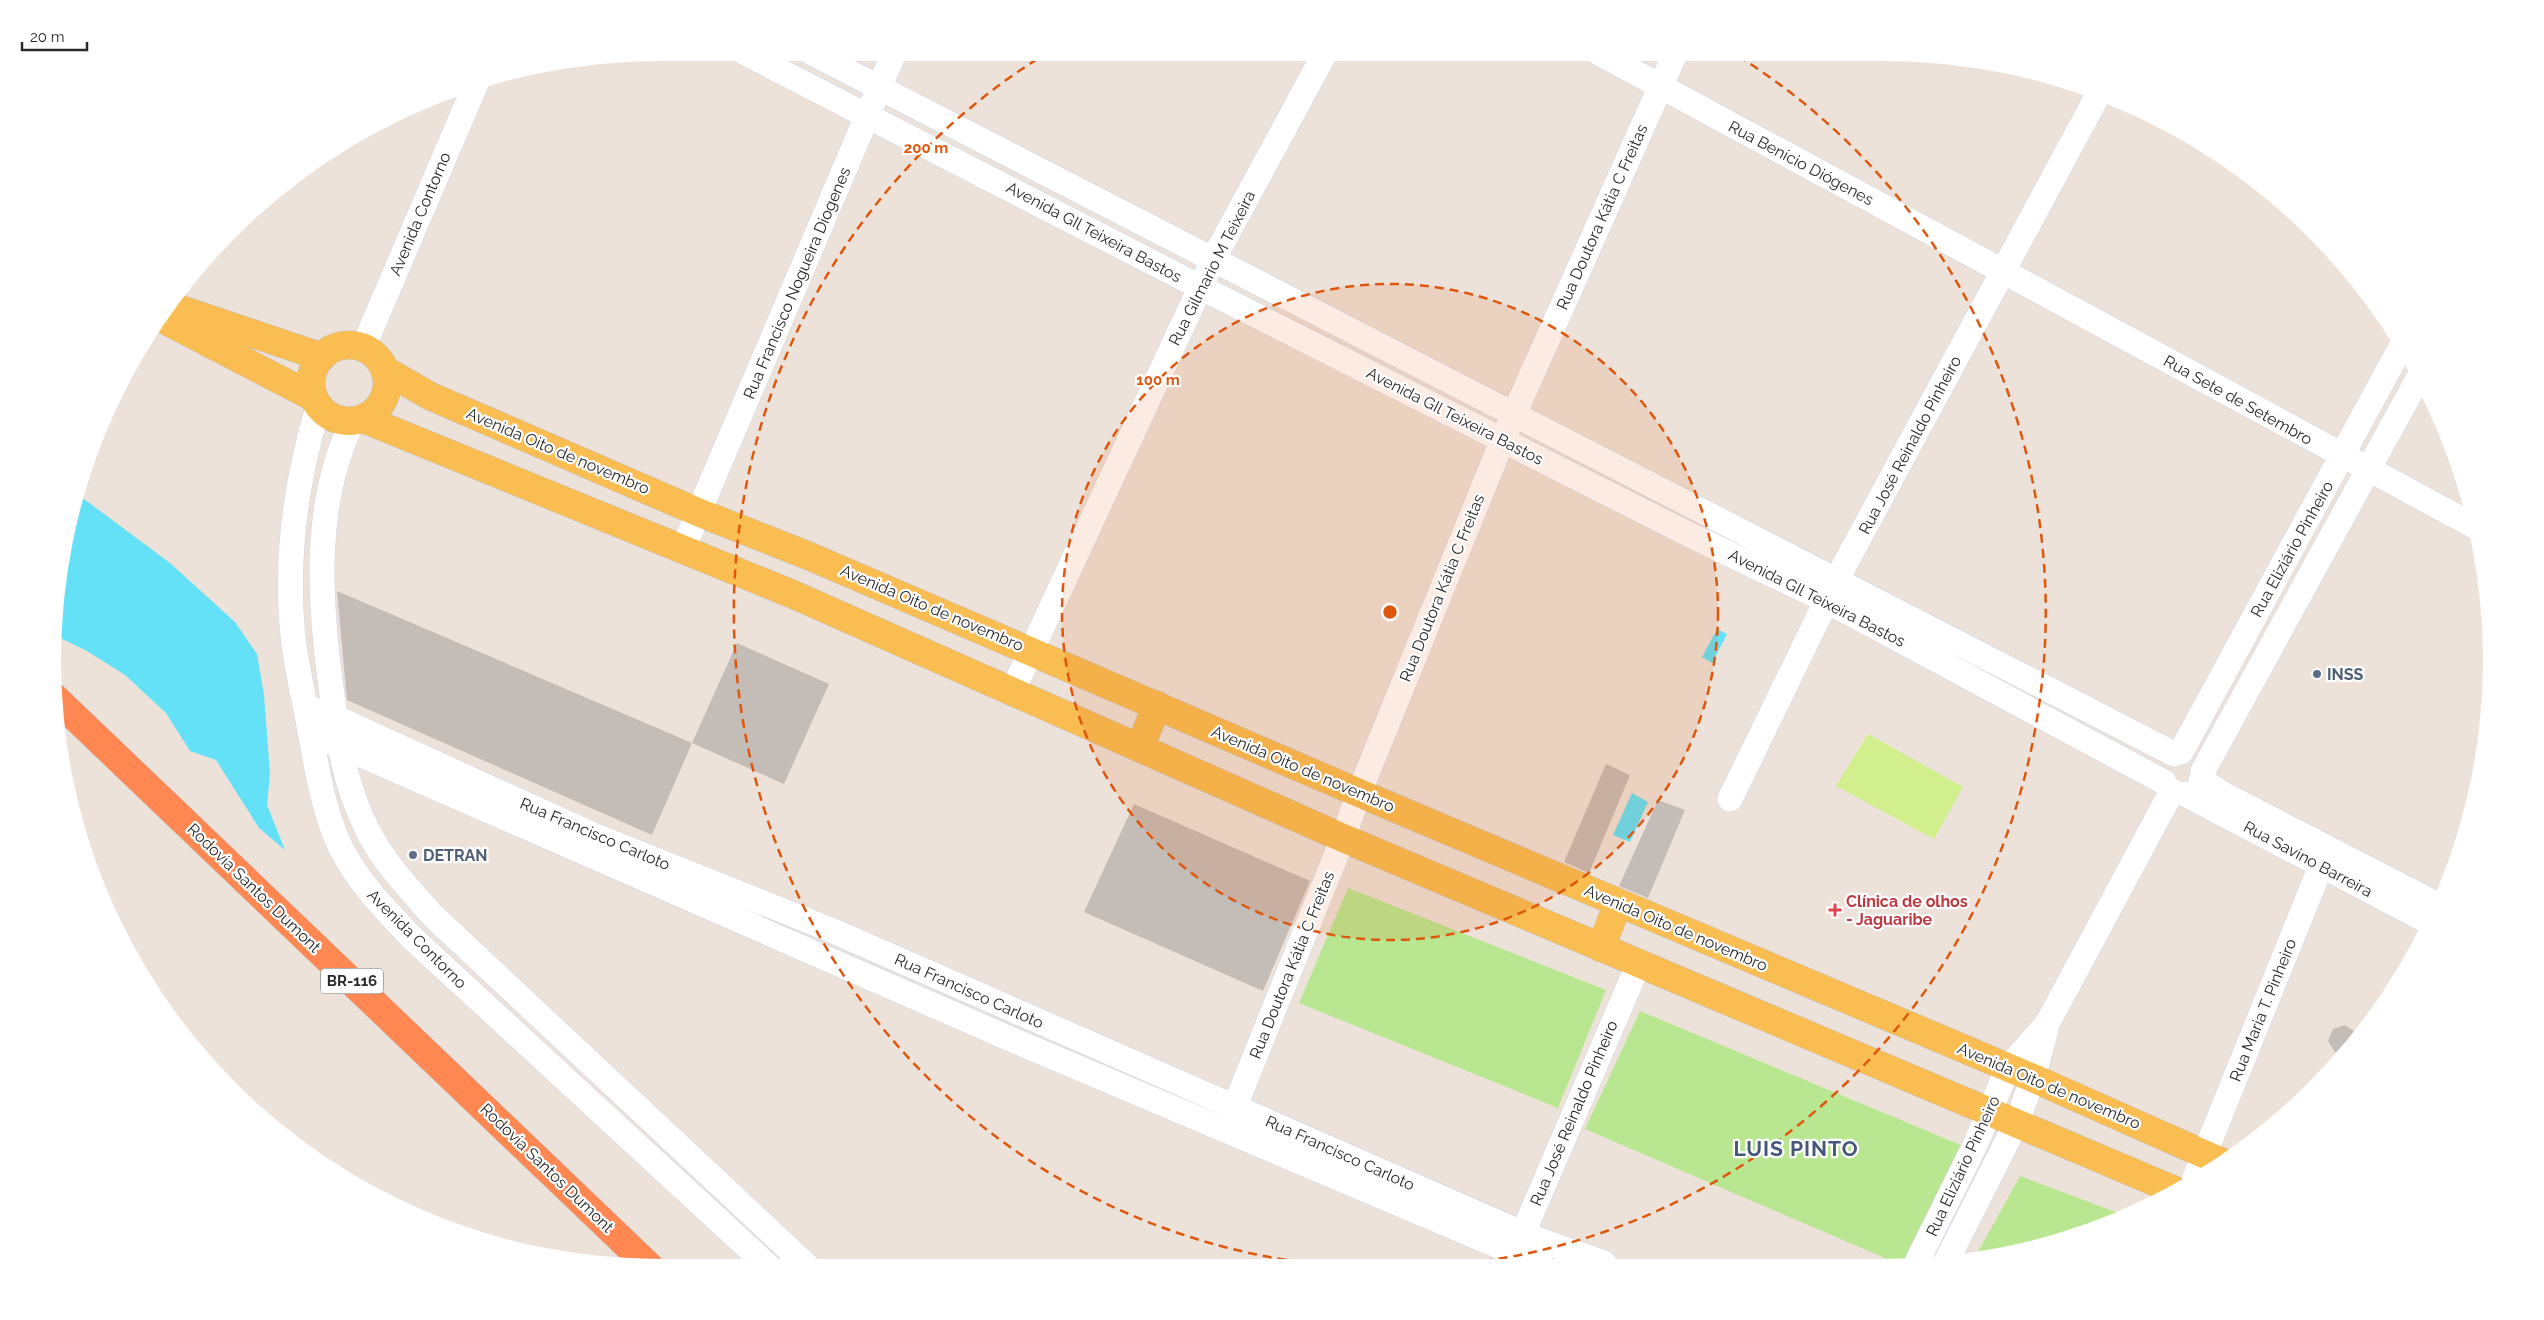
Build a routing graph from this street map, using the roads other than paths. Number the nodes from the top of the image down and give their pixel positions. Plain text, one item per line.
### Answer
1 (761, 61) edge
2 (828, 61) edge
3 (891, 61) edge
4 (1321, 61) edge
5 (1612, 61) edge
6 (1671, 61) edge
7 (1660, 86) junction
8 (880, 88) junction
9 (472, 92) edge
10 (2095, 100) edge
11 (868, 114) junction
12 (1213, 260) junction
13 (2003, 272) junction
14 (1200, 287) junction
15 (176, 308) edge
16 (166, 321) edge
17 (363, 348) junction
18 (2398, 353) edge
19 (322, 356) junction
20 (385, 370) junction
21 (2415, 384) edge
22 (316, 402) junction
23 (1516, 414) junction
24 (358, 420) junction
25 (1503, 439) junction
26 (2342, 457) junction
27 (2369, 470) junction
28 (1700, 511) junction
29 (700, 512) junction
30 (2466, 522) edge
31 (1688, 534) junction
32 (683, 549) junction
33 (809, 556) junction
34 (1838, 579) junction
35 (792, 594) junction
36 (1827, 601) junction
37 (1031, 650) junction
38 (1013, 690) junction
39 (1156, 705) junction
40 (64, 706) edge
41 (306, 707) junction
42 (334, 717) junction
43 (310, 733) junction
44 (338, 745) junction
45 (1140, 747) junction
46 (2177, 753) junction
47 (2185, 784) junction
48 (1359, 793) junction
49 (1730, 799) dead end
50 (1343, 838) junction
51 (2321, 866) junction
52 (727, 902) junction
53 (2431, 902) edge
54 (1618, 903) junction
55 (431, 914) junction
56 (2424, 919) edge
57 (410, 936) junction
58 (1602, 948) junction
59 (902, 962) junction
60 (1639, 962) junction
61 (891, 986) junction
62 (2047, 1024) junction
63 (2008, 1068) junction
64 (2033, 1078) junction
65 (1234, 1107) junction
66 (1991, 1112) junction
67 (2017, 1122) junction
68 (1226, 1130) junction
69 (2215, 1159) edge
70 (1369, 1179) junction
71 (2168, 1187) edge
72 (1516, 1250) edge
73 (1950, 1255) edge
74 (1919, 1257) edge
75 (642, 1258) edge
76 (760, 1259) edge
77 (800, 1259) edge
78 (1533, 1259) edge
79 (1577, 1259) edge

1 - 11 street, Avenida GIl Teixeira Bastos
2 - 8 street, Avenida GIl Teixeira Bastos
3 - 8 street, Rua Francisco Nogueira Diogenes
4 - 12 street, Rua Gilmario M Teixeira
5 - 7 street, Rua Benício Diógenes
6 - 7 street, Rua Doutora Kátia C Freitas
7 - 13 street, Rua Benício Diógenes
7 - 23 street, Rua Doutora Kátia C Freitas
8 - 11 street, Rua Francisco Nogueira Diogenes
8 - 12 street, Avenida GIl Teixeira Bastos
9 - 17 street, Avenida Contorno
10 - 13 street, Rua José Reinaldo Pinheiro
11 - 14 street, Avenida GIl Teixeira Bastos
11 - 29 street, Rua Francisco Nogueira Diogenes
12 - 14 street, Rua Gilmario M Teixeira
12 - 23 street, Avenida GIl Teixeira Bastos
13 - 26 street, Rua Sete de Setembro
13 - 34 street, Rua José Reinaldo Pinheiro
14 - 25 street, Avenida GIl Teixeira Bastos
14 - 37 street, Rua Gilmario M Teixeira
15 - 19 main road
16 - 22 main road
17 - 19 main road
17 - 20 main road
18 - 26 street, Rua Eliziário Pinheiro
19 - 22 main road
20 - 24 main road
20 - 29 main road, Avenida Oito de novembro
21 - 27 street, Rua Eliziário Pinheiro
22 - 24 main road
22 - 41 street, Avenida Contorno
23 - 25 street, Rua Doutora Kátia C Freitas
23 - 28 street, Avenida GIl Teixeira Bastos
24 - 32 main road
24 - 42 street, Avenida Contorno
25 - 31 street, Avenida GIl Teixeira Bastos
25 - 48 street, Rua Doutora Kátia C Freitas
26 - 27 street, Rua Sete de Setembro
26 - 46 street, Rua Eliziário Pinheiro
27 - 30 street, Rua Sete de Setembro
27 - 47 street, Rua Eliziário Pinheiro
28 - 31 street
28 - 34 street, Avenida GIl Teixeira Bastos
29 - 32 street, Rua Francisco Nogueira Diogenes
29 - 33 main road, Avenida Oito de novembro
31 - 36 street, Avenida GIl Teixeira Bastos
32 - 35 main road
33 - 35 main road
33 - 37 main road, Avenida Oito de novembro
34 - 36 street, Rua José Reinaldo Pinheiro
34 - 46 street, Avenida GIl Teixeira Bastos
35 - 38 main road
36 - 47 street, Avenida GIl Teixeira Bastos
36 - 49 street, Rua José Reinaldo Pinheiro
37 - 38 street, Rua Gilmario M Teixeira
37 - 39 main road, Avenida Oito de novembro
38 - 45 main road
39 - 45 main road
39 - 48 main road, Avenida Oito de novembro
40 - 75 highway, Rodovia Santos Dumont / BR-116
41 - 42 street, Rua Francisco Carloto
41 - 43 street, Avenida Contorno
42 - 44 street, Avenida Contorno
42 - 52 street, Rua Francisco Carloto
43 - 44 street, Rua Francisco Carloto
43 - 57 street, Avenida Contorno
44 - 52 street, Rua Francisco Carloto
44 - 55 street, Avenida Contorno
45 - 50 main road
46 - 47 street, Rua Eliziário Pinheiro
46 - 47 street, Avenida GIl Teixeira Bastos
47 - 51 street, Rua Savino Barreira
47 - 53 street, Rua Savino Barreira
47 - 62 street, Rua Eliziário Pinheiro
48 - 50 street, Rua Doutora Kátia C Freitas
48 - 54 main road, Avenida Oito de novembro
50 - 58 main road
50 - 65 street, Rua Doutora Kátia C Freitas
51 - 56 street, Rua Savino Barreira
51 - 69 street, Rua Maria T. Pinheiro
52 - 59 street, Rua Francisco Carloto
52 - 61 street, Rua Francisco Carloto
54 - 58 main road
54 - 63 main road, Avenida Oito de novembro
55 - 57 street
55 - 77 street, Avenida Contorno
57 - 76 street, Avenida Contorno
58 - 60 main road
59 - 61 street
59 - 65 street, Rua Francisco Carloto
60 - 66 main road
60 - 72 street, Rua José Reinaldo Pinheiro
61 - 68 street, Rua Francisco Carloto
62 - 63 street, Rua Eliziário Pinheiro
62 - 64 street, Rua Eliziário Pinheiro
63 - 64 main road, Avenida Oito de novembro
63 - 66 street, Rua Eliziário Pinheiro
64 - 67 street, Rua Eliziário Pinheiro
64 - 69 main road, Avenida Oito de novembro
65 - 68 street, Rua Doutora Kátia C Freitas
65 - 70 street, Rua Francisco Carloto
66 - 67 main road
66 - 74 street, Rua Eliziário Pinheiro
67 - 71 main road
67 - 73 street, Rua Eliziário Pinheiro
68 - 70 street, Rua Francisco Carloto
70 - 72 street, Rua Francisco Carloto
72 - 78 street, Rua Francisco Carloto
72 - 79 street, Rua Francisco Carloto

